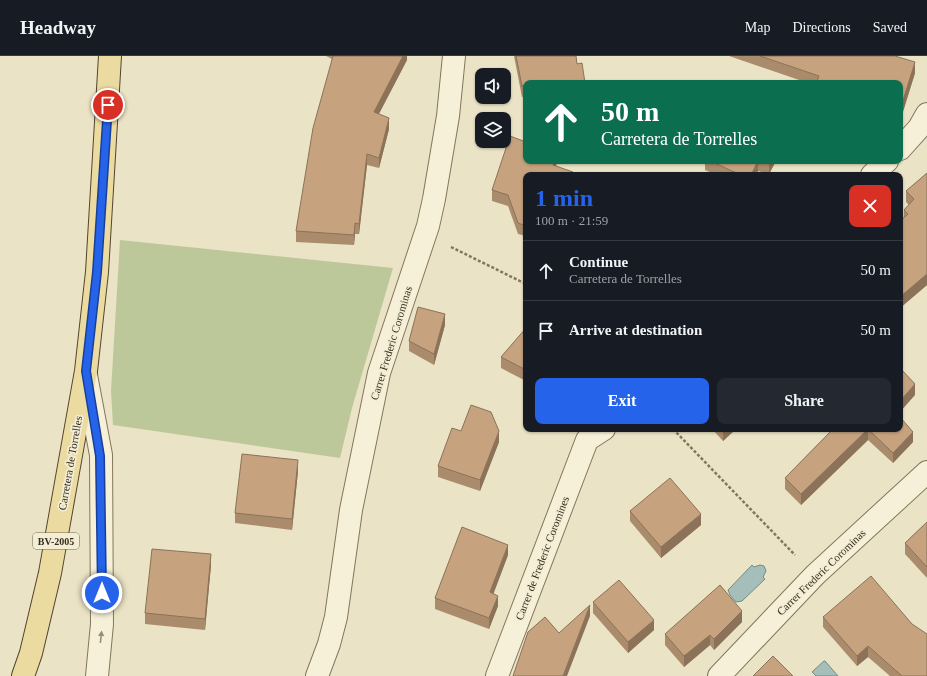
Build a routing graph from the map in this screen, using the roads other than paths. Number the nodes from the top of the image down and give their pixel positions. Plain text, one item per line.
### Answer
1 (110, 56) edge
2 (454, 56) edge
3 (927, 114) edge
4 (903, 146) edge
5 (884, 164) edge
6 (875, 172) edge
7 (86, 371) junction
8 (596, 434) edge
9 (927, 472) edge
10 (23, 676) edge
11 (96, 676) edge
12 (317, 676) edge
13 (497, 676) edge
14 (719, 676) edge

1 - 7 main road, Carretera de Torrelles / BV-2005
2 - 12 street, Carrer Frederic Corominas
3 - 4 street
5 - 6 street
7 - 10 main road, Carretera de Torrelles / BV-2005
11 -> 7 street
8 - 13 street, Carrer de Frederic Coromines
9 - 14 street, Carrer Frederic Corominas

